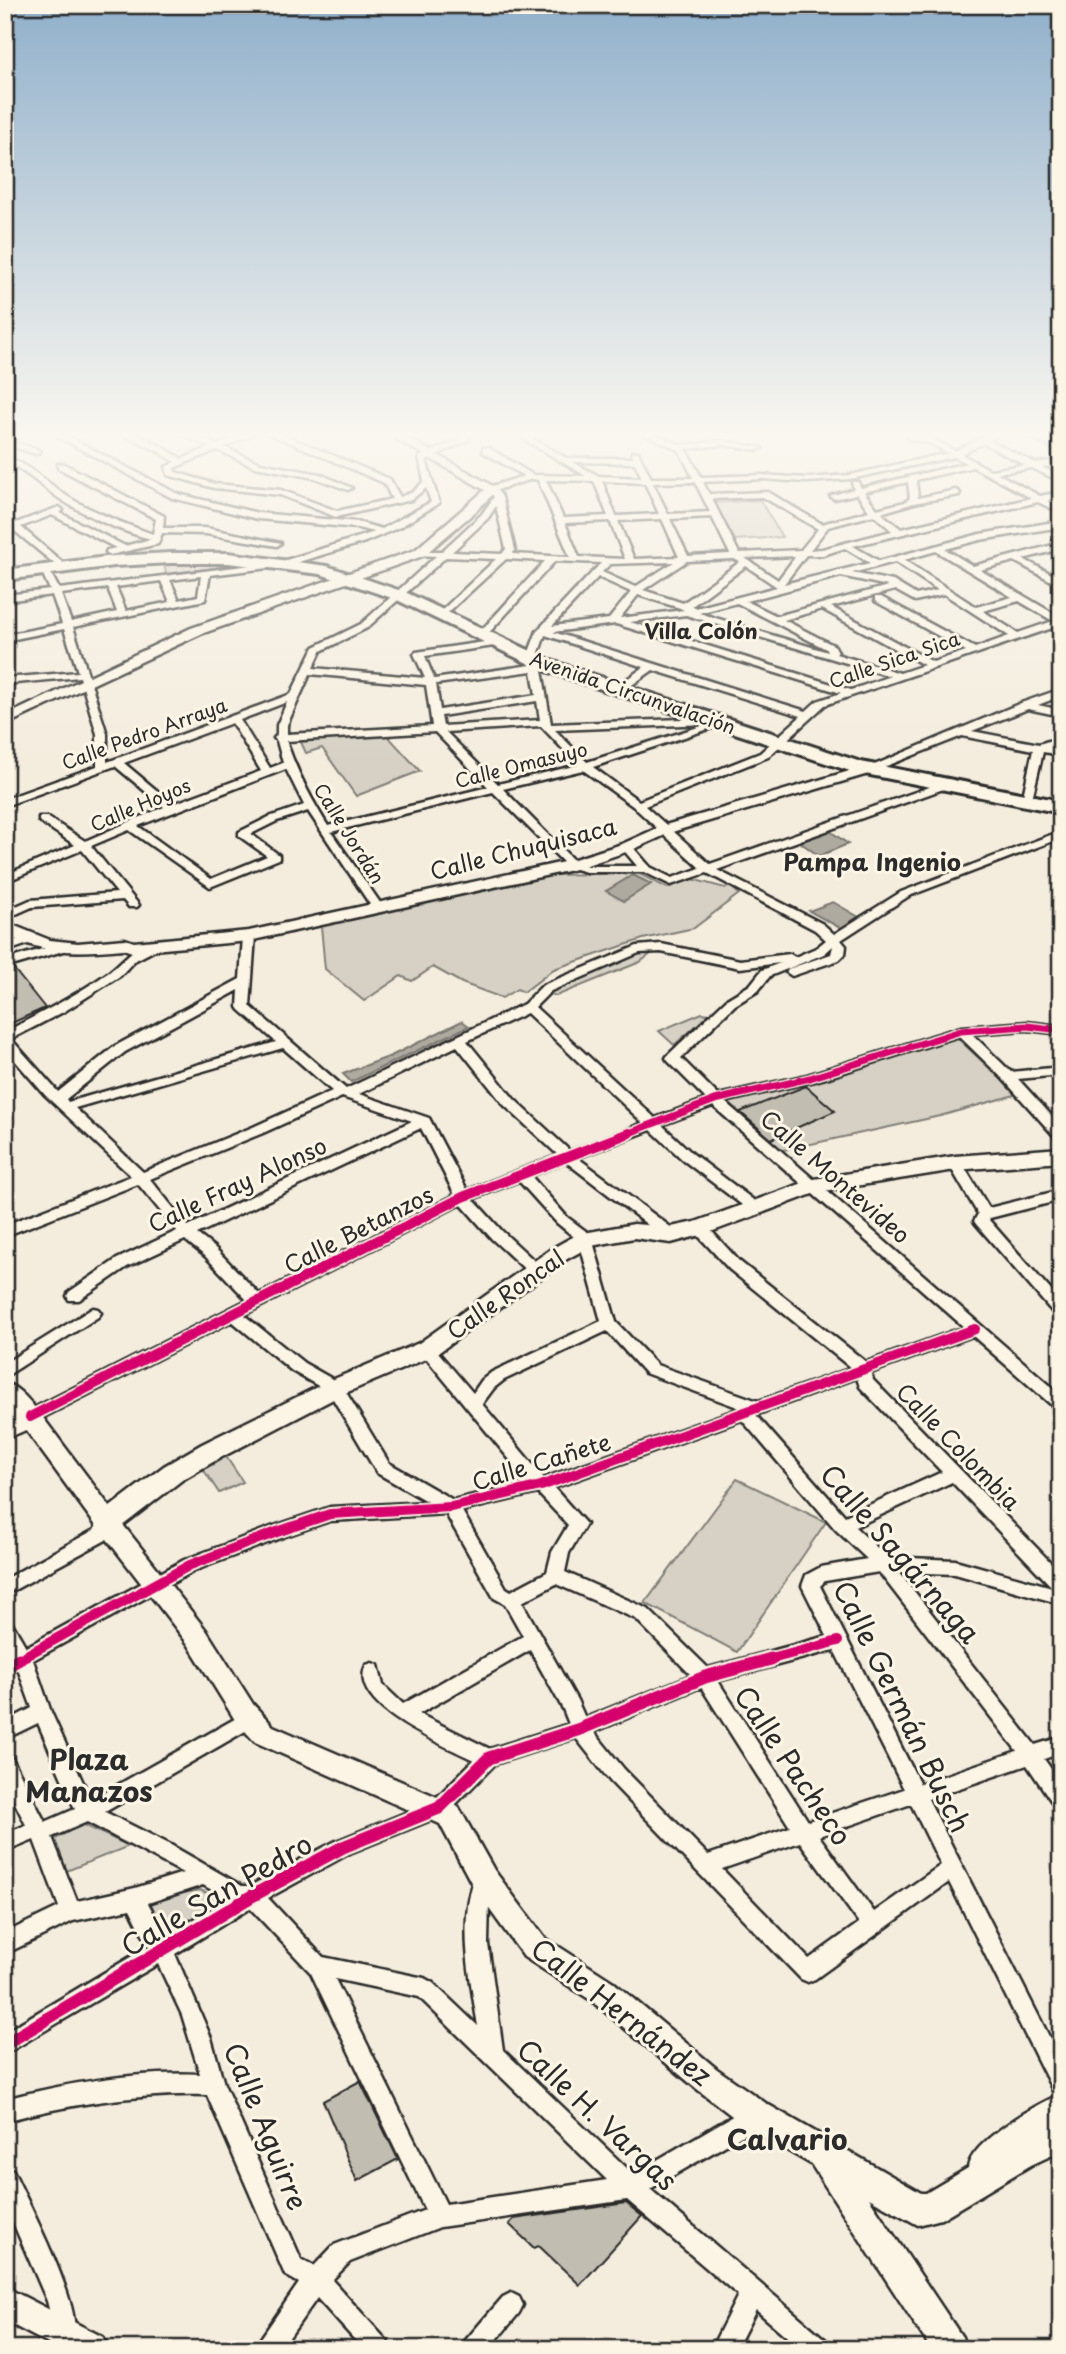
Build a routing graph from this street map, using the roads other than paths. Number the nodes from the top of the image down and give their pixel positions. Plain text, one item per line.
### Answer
1 (35, 543) edge
2 (110, 543) edge
3 (152, 543) edge
4 (344, 543) edge
5 (431, 543) edge
6 (457, 543) edge
7 (509, 543) edge
8 (569, 543) edge
9 (623, 543) edge
10 (678, 543) edge
11 (729, 543) edge
12 (812, 543) edge
13 (861, 543) edge
14 (957, 543) edge
15 (848, 546) junction
16 (1061, 546) edge
17 (937, 548) junction
18 (124, 550) junction
19 (110, 552) dead end
20 (419, 553) junction
21 (446, 553) junction
22 (803, 554) junction
23 (505, 555) junction
24 (736, 556) junction
25 (553, 558) junction
26 (895, 558) junction
27 (1015, 558) junction
28 (685, 559) junction
29 (576, 560) junction
30 (607, 562) junction
31 (631, 562) junction
32 (746, 562) junction
33 (876, 563) junction
34 (285, 564) junction
35 (65, 568) junction
36 (972, 569) junction
37 (45, 570) junction
38 (206, 572) junction
39 (597, 572) junction
40 (843, 573) junction
41 (5, 575) edge
42 (164, 578) junction
43 (353, 578) junction
44 (1061, 583) edge
45 (111, 585) junction
46 (783, 587) junction
47 (899, 589) junction
48 (636, 591) junction
49 (945, 591) junction
50 (56, 592) junction
51 (401, 596) junction
52 (1018, 597) junction
53 (5, 598) edge
54 (878, 599) junction
55 (740, 601) junction
56 (176, 604) junction
57 (685, 609) junction
58 (827, 609) junction
59 (975, 610) junction
60 (123, 615) junction
61 (442, 615) junction
62 (776, 619) junction
63 (613, 620) junction
64 (1061, 622) edge
65 (789, 624) junction
66 (69, 627) junction
67 (543, 630) junction
68 (1015, 636) junction
69 (5, 638) edge
70 (490, 639) junction
71 (973, 650) junction
72 (834, 656) junction
73 (535, 663) junction
74 (653, 665) junction
75 (931, 665) junction
76 (308, 671) junction
77 (899, 676) junction
78 (86, 678) junction
79 (5, 681) edge
80 (431, 682) junction
81 (618, 690) junction
82 (848, 692) junction
83 (1061, 692) edge
84 (295, 696) junction
85 (541, 697) junction
86 (1025, 705) junction
87 (1061, 713) edge
88 (437, 714) junction
89 (807, 715) junction
90 (234, 718) junction
91 (5, 721) edge
92 (720, 722) junction
93 (546, 725) junction
94 (438, 730) junction
95 (960, 733) junction
96 (279, 738) junction
97 (1061, 740) edge
98 (779, 741) junction
99 (1039, 748) junction
100 (1061, 752) edge
101 (117, 762) junction
102 (290, 764) junction
103 (585, 766) junction
104 (103, 767) junction
105 (870, 769) junction
106 (267, 772) junction
107 (945, 785) junction
108 (497, 788) junction
109 (1027, 801) junction
110 (5, 803) edge
111 (638, 805) junction
112 (310, 807) junction
113 (1061, 807) edge
114 (170, 808) junction
115 (43, 818) dead end
116 (130, 826) junction
117 (667, 829) junction
118 (325, 830) junction
119 (1061, 834) edge
120 (85, 846) junction
121 (627, 847) junction
122 (572, 865) junction
123 (646, 869) junction
124 (709, 870) junction
125 (5, 878) edge
126 (377, 907) junction
127 (5, 916) edge
128 (5, 927) edge
129 (249, 936) junction
130 (835, 939) junction
131 (27, 940) junction
132 (155, 945) junction
133 (108, 946) junction
134 (5, 948) edge
135 (59, 948) junction
136 (808, 956) junction
137 (130, 958) junction
138 (5, 964) edge
139 (246, 981) junction
140 (754, 988) junction
141 (225, 992) junction
142 (244, 1007) junction
143 (528, 1007) junction
144 (1061, 1030) edge
145 (961, 1031) junction
146 (5, 1039) edge
147 (460, 1041) junction
148 (286, 1043) junction
149 (20, 1059) junction
150 (5, 1064) edge
151 (1061, 1070) edge
152 (1008, 1076) junction
153 (345, 1093) junction
154 (716, 1101) junction
155 (63, 1102) junction
156 (424, 1121) junction
157 (655, 1124) junction
158 (1061, 1135) edge
159 (1061, 1155) edge
160 (568, 1157) junction
161 (955, 1163) junction
162 (522, 1175) junction
163 (142, 1180) junction
164 (814, 1186) junction
165 (1061, 1195) edge
166 (463, 1197) junction
167 (755, 1208) junction
168 (985, 1214) junction
169 (700, 1228) junction
170 (5, 1231) edge
171 (186, 1233) junction
172 (671, 1235) junction
173 (586, 1239) junction
174 (535, 1270) junction
175 (74, 1296) dead end
176 (256, 1301) junction
177 (1058, 1304) edge
178 (93, 1313) dead end
179 (234, 1315) junction
180 (609, 1324) junction
181 (975, 1329) junction
182 (427, 1349) junction
183 (862, 1368) junction
184 (5, 1371) edge
185 (335, 1388) junction
186 (5, 1391) edge
187 (474, 1404) junction
188 (1061, 1405) edge
189 (752, 1410) junction
190 (30, 1418) junction
191 (5, 1430) edge
192 (954, 1474) junction
193 (541, 1486) junction
194 (451, 1507) junction
195 (108, 1522) junction
196 (842, 1525) junction
197 (883, 1564) junction
198 (555, 1576) junction
199 (1061, 1585) edge
200 (154, 1587) junction
201 (5, 1588) edge
202 (1061, 1597) edge
203 (511, 1600) junction
204 (5, 1626) edge
205 (534, 1639) junction
206 (838, 1641) junction
207 (14, 1662) edge
208 (372, 1671) dead end
209 (705, 1677) junction
210 (42, 1712) junction
211 (402, 1713) junction
212 (247, 1720) junction
213 (580, 1729) junction
214 (5, 1731) edge
215 (1061, 1745) edge
216 (1031, 1755) junction
217 (489, 1758) junction
218 (5, 1764) edge
219 (916, 1794) junction
220 (1061, 1799) edge
221 (439, 1808) junction
222 (87, 1813) junction
223 (803, 1830) junction
224 (39, 1831) junction
225 (5, 1843) edge
226 (706, 1865) junction
227 (951, 1869) junction
228 (204, 1875) junction
229 (484, 1879) junction
230 (252, 1896) junction
231 (135, 1898) junction
232 (71, 1912) junction
233 (871, 1924) junction
234 (5, 1944) edge
235 (163, 1951) junction
236 (318, 1966) junction
237 (5, 2044) edge
238 (494, 2058) junction
239 (1061, 2083) edge
240 (213, 2085) junction
241 (5, 2109) edge
242 (1061, 2109) edge
243 (756, 2115) junction
244 (1061, 2135) edge
245 (820, 2151) junction
246 (5, 2178) edge
247 (631, 2189) junction
248 (953, 2193) junction
249 (440, 2216) junction
250 (316, 2280) junction
251 (753, 2291) junction
252 (5, 2303) edge
253 (511, 2305) dead end
254 (74, 2344) edge
255 (267, 2349) edge
256 (379, 2349) edge
257 (473, 2349) edge
258 (723, 2349) edge
259 (819, 2349) edge
260 (950, 2349) edge

1 - 35 street
2 - 18 street
3 - 18 street
4 - 34 street
5 - 20 main road
6 - 21 street
7 - 23 street
8 - 29 street
9 - 31 street
10 - 28 street
11 - 24 street
12 - 22 street
13 - 15 street
14 - 17 street
15 - 22 street
15 - 33 street
16 - 27 street
17 - 26 street
17 - 36 street
18 - 19 street
20 - 21 street
20 - 43 main road
21 - 23 street
21 - 51 street
22 - 24 street
22 - 46 street
23 - 25 street
23 - 61 street
24 - 28 street
24 - 32 street
25 - 29 street
25 - 70 street
26 - 33 street
26 - 49 street
27 - 36 street
27 - 44 street
28 - 31 street
28 - 48 street
29 - 30 street
30 - 31 street
30 - 39 street
32 - 46 street
32 - 57 street
33 - 40 street
34 - 35 highway, Avenida Circunvalación
34 - 38 street
34 - 43 highway, Avenida Circunvalación
35 - 37 highway, Avenida Circunvalación
36 - 52 street
37 - 41 highway, Avenida Circunvalación
37 - 50 street
38 - 42 street
38 - 56 street
39 - 48 street
39 - 67 street
40 - 46 street
40 - 47 street
42 - 45 street
42 - 56 street
43 - 51 highway, Avenida Circunvalación
43 - 78 main road
45 - 50 street
45 - 60 street
46 - 55 street
47 - 49 street
47 - 54 street
47 - 58 street
48 - 57 street
48 - 63 street
49 - 59 street
50 - 53 street
50 - 66 street
51 - 61 highway, Avenida Circunvalación
51 - 76 street
52 - 59 street
52 - 64 street
54 - 58 street
54 - 71 street
55 - 57 street
55 - 62 street
56 - 60 street
57 - 63 street
57 - 72 street
58 - 62 street
58 - 65 street
58 - 75 street
59 - 68 street
60 - 66 street
61 - 70 highway, Avenida Circunvalación
62 - 65 street
63 - 67 street
63 - 82 street
64 - 68 street, Calle Sica Sica
65 - 72 street
66 - 69 street
66 - 78 street
67 - 73 street
67 - 74 street
68 - 71 street, Calle Sica Sica
70 - 73 highway, Avenida Circunvalación
70 - 80 street
71 - 75 street, Calle Sica Sica
72 - 77 street
73 - 80 street
73 - 81 highway, Avenida Circunvalación
73 - 85 street
74 - 81 street
74 - 89 street
75 - 77 street, Calle Sica Sica
76 - 80 street
76 - 84 street
77 - 82 street, Calle Sica Sica
78 - 79 street
78 - 91 main road
78 - 104 street
80 - 88 street
81 - 92 highway, Avenida Circunvalación
82 - 89 street, Calle Sica Sica
83 - 86 street, Calle Chuquisaca
84 - 90 street, Calle Pedro Arraya
84 - 96 street
85 - 88 street
85 - 93 street
86 - 87 street
86 - 95 street, Calle Chuquisaca
88 - 94 street
89 - 98 street, Calle Sica Sica
90 - 101 street, Calle Pedro Arraya
90 - 106 street
92 - 93 street
92 - 98 highway, Avenida Circunvalación
92 - 103 street, Calle Omasuyo
93 - 94 street
93 - 103 street
94 - 96 street
94 - 108 street
95 - 99 street
95 - 105 street, Calle Chuquisaca
96 - 102 street, Calle Jordán
97 - 99 street
98 - 105 highway, Avenida Circunvalación
98 - 111 street, Calle Sica Sica
99 - 100 street
99 - 109 street
101 - 104 street, Calle Pedro Arraya
101 - 114 street
102 - 106 street, Calle Hoyos
102 - 112 street, Calle Jordán
103 - 108 street, Calle Omasuyo
103 - 111 street
104 - 110 street, Calle Pedro Arraya
105 - 107 highway, Avenida Circunvalación
105 - 117 main road, Calle Chuquisaca
106 - 114 street, Calle Hoyos
107 - 109 highway, Avenida Circunvalación
107 - 124 street
108 - 118 street, Calle Omasuyo
108 - 122 street
109 - 113 highway, Avenida Circunvalación
111 - 117 street
112 - 116 street
112 - 118 street, Calle Jordán
114 - 116 street, Calle Hoyos
115 - 120 street
116 - 120 street, Calle Hoyos
117 - 121 main road, Calle Chuquisaca
117 - 124 street
118 - 126 street, Calle Jordán
119 - 130 street, Calle Montevideo
120 - 125 street, Calle Hoyos
120 - 127 street
121 - 122 main road, Calle Chuquisaca
121 - 123 street
122 - 123 street
122 - 126 main road, Calle Chuquisaca
123 - 124 street
124 - 130 street
126 - 129 main road, Calle Chuquisaca
128 - 131 main road
129 - 132 main road, Calle Chuquisaca
129 - 139 street
130 - 136 street, Calle Montevideo
130 - 140 street
131 - 134 street
131 - 135 main road, Calle Chuquisaca
132 - 133 main road, Calle Chuquisaca
132 - 137 street
133 - 135 main road, Calle Chuquisaca
133 - 137 street
135 - 138 street, Calle Chuquisaca
136 - 140 street, Calle Montevideo
136 - 143 street
137 - 146 street
139 - 141 street
139 - 142 street
140 - 154 street, Calle Montevideo
141 - 142 street
141 - 155 street
142 - 148 street
143 - 147 street
143 - 157 street
144 - 145 street, Calle Betanzos
145 - 152 street
145 - 154 street, Calle Betanzos
146 - 149 street
147 - 153 street
147 - 160 street
148 - 153 street
148 - 155 street
149 - 150 street
149 - 155 street
151 - 152 street
152 - 158 street
153 - 156 street
153 - 163 street
154 - 157 street, Calle Betanzos
154 - 164 street, Calle Montevideo
155 - 163 street
156 - 166 street
156 - 171 street, Calle Fray Alonso
157 - 160 street, Calle Betanzos
157 - 167 street
159 - 161 main road, Calle Roncal
160 - 162 street, Calle Betanzos
160 - 172 street
161 - 164 main road, Calle Roncal
161 - 168 street
162 - 166 street, Calle Betanzos
162 - 173 street
163 - 170 street
163 - 171 street
164 - 167 main road, Calle Roncal
164 - 181 street, Calle Montevideo
165 - 168 street
166 - 174 street
166 - 176 street, Calle Betanzos
167 - 169 main road, Calle Roncal
168 - 177 street
169 - 172 main road, Calle Roncal
169 - 183 street, Calle Colombia
171 - 175 street, Calle Fray Alonso
171 - 176 street
172 - 173 main road, Calle Roncal
173 - 174 main road, Calle Roncal
173 - 180 street, Calle Sagárnaga
174 - 182 main road, Calle Roncal
176 - 179 street, Calle Betanzos
178 - 184 street
179 - 185 street
179 - 190 street, Calle Betanzos
180 - 187 street
180 - 189 street, Calle Sagárnaga
181 - 183 street, Calle Cañete
181 - 188 street, Calle Montevideo
182 - 185 main road, Calle Roncal
182 - 187 street
183 - 189 street, Calle Cañete
183 - 192 street, Calle Colombia
185 - 194 street
185 - 195 main road, Calle Roncal
186 - 190 main road, Calle Hernández
187 - 193 street
189 - 193 street, Calle Cañete
189 - 196 street, Calle Sagárnaga
190 - 191 main road, Calle Betanzos
190 - 195 main road, Calle Hernández
192 - 196 street
192 - 199 street, Calle Colombia
193 - 194 street, Calle Cañete
193 - 198 street
194 - 200 street, Calle Cañete
194 - 203 street
195 - 200 main road, Calle Hernández
195 - 201 street, Calle Roncal
196 - 197 street, Calle Sagárnaga
197 - 202 street, Calle Germán Busch
197 - 206 street, Calle Germán Busch
197 - 216 street, Calle Sagárnaga
198 - 203 street
198 - 209 street, Calle Pacheco
200 - 207 street, Calle Cañete
200 - 212 main road, Calle Hernández
203 - 205 street
204 - 207 street
205 - 211 street
205 - 213 street
206 - 209 street, Calle San Pedro
206 - 219 street, Calle Germán Busch
207 - 210 street
208 - 211 street
209 - 213 street, Calle San Pedro
209 - 223 street, Calle Pacheco
210 - 214 street
210 - 222 street
211 - 217 street
212 - 221 main road, Calle Hernández
212 - 222 street
213 - 217 street, Calle San Pedro
213 - 226 street
215 - 216 street
216 - 219 street
216 - 220 street, Calle Sagárnaga
217 - 221 street, Calle San Pedro
218 - 224 street
219 - 223 street
219 - 227 street, Calle Germán Busch
221 - 229 main road, Calle Hernández
221 - 230 street, Calle San Pedro
222 - 224 street
222 - 228 street
223 - 226 street
223 - 233 street, Calle Pacheco
224 - 225 street
224 - 232 street
226 - 233 street
227 - 233 street
227 - 239 street, Calle Germán Busch
228 - 230 street
228 - 231 street
229 - 238 street
229 - 243 main road, Calle Hernández
230 - 235 street, Calle San Pedro
230 - 236 street
231 - 232 street
231 - 235 street, Calle Aguirre
232 - 234 street
235 - 237 street, Calle San Pedro
235 - 240 street, Calle Aguirre
236 - 238 street, Calle H. Vargas
236 - 249 street
238 - 247 street, Calle H. Vargas
240 - 241 street
240 - 250 street, Calle Aguirre
242 - 248 main road
243 - 245 main road, Calle Hernández
243 - 247 street
244 - 248 main road
245 - 248 main road
245 - 260 main road, Calle Hernández
246 - 254 street
247 - 249 street
247 - 251 street, Calle H. Vargas
249 - 250 street
250 - 255 street
250 - 256 street, Calle Aguirre
251 - 258 street
251 - 259 street, Calle H. Vargas
252 - 254 main road
253 - 257 street

